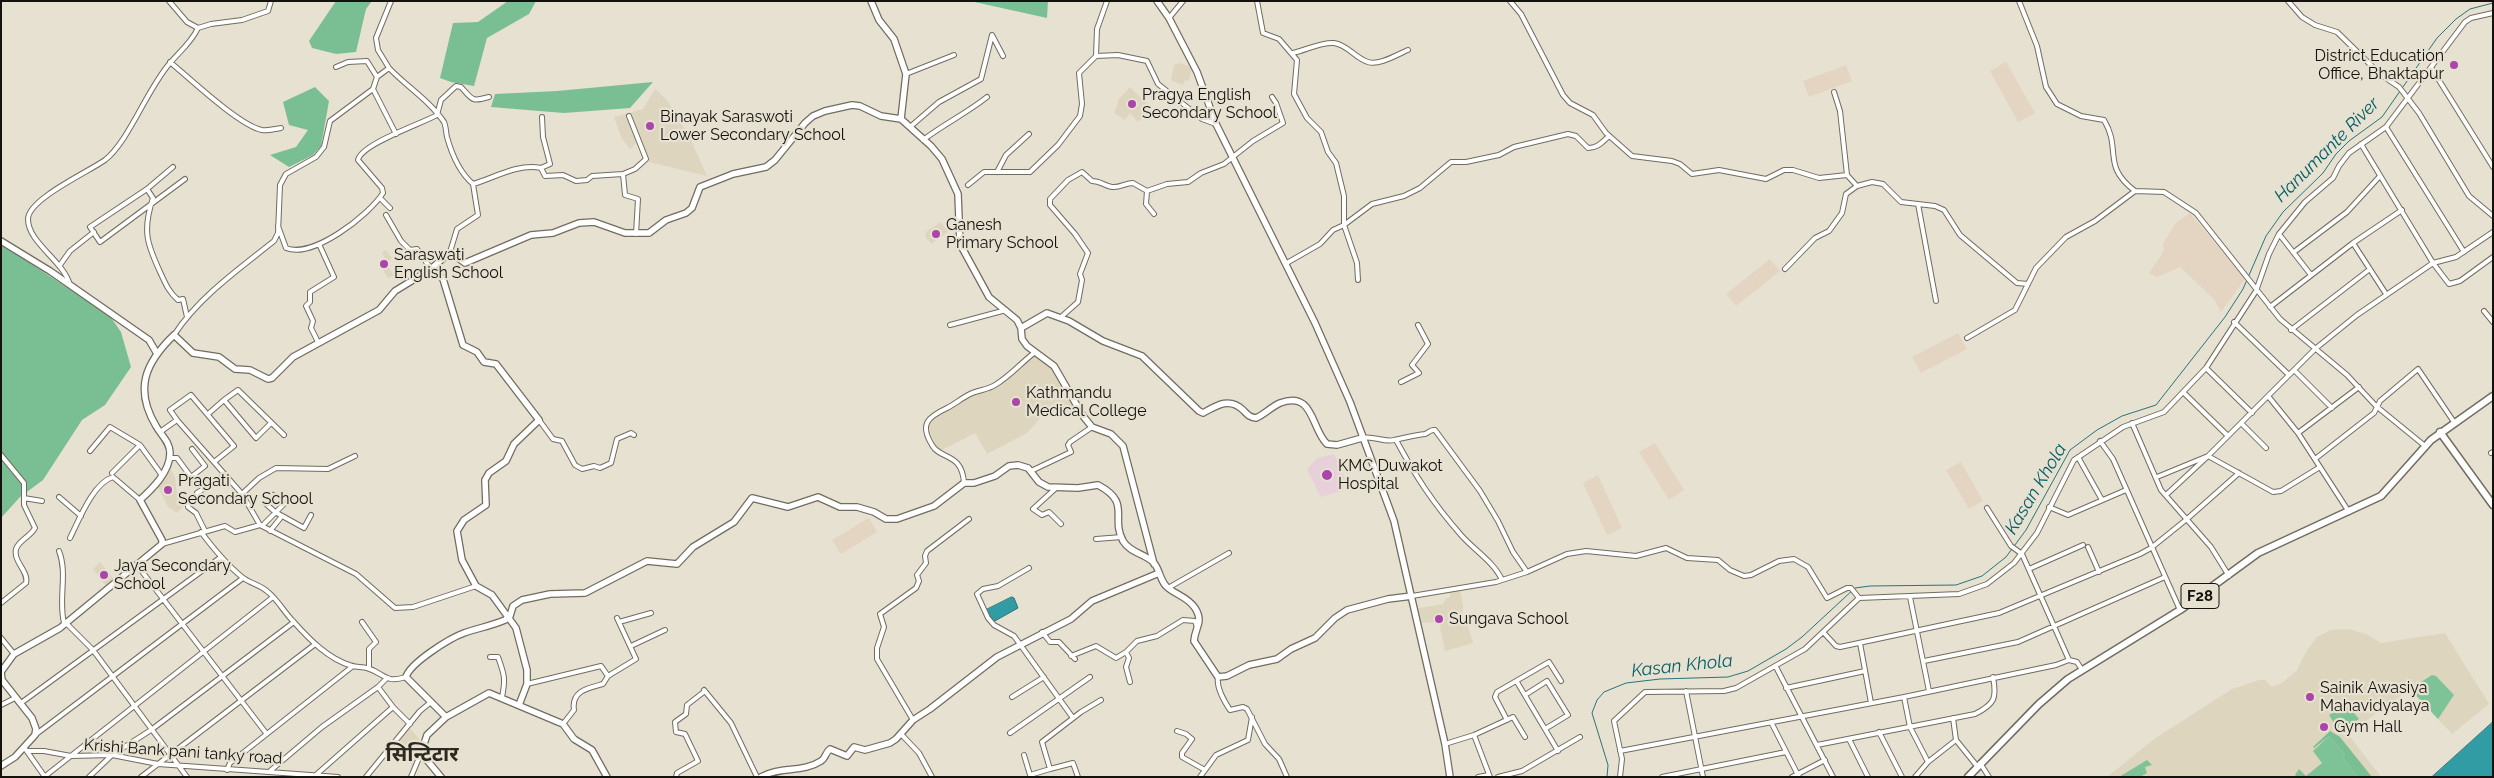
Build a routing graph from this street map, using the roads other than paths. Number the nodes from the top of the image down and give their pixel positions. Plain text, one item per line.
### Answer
1 (169, 1) edge
2 (271, 1) edge
3 (391, 1) edge
4 (871, 1) edge
5 (1107, 1) edge
6 (1157, 1) edge
7 (1183, 1) edge
8 (1257, 1) edge
9 (1510, 1) edge
10 (2019, 1) edge
11 (2288, 1) edge
12 (2493, 13) edge
13 (1169, 18) junction
14 (198, 28) junction
15 (1408, 50) dead end
16 (1292, 53) junction
17 (954, 55) dead end
18 (1003, 56) dead end
19 (1096, 56) junction
20 (170, 62) junction
21 (336, 67) dead end
22 (389, 68) junction
23 (2432, 69) junction
24 (906, 74) junction
25 (376, 77) junction
26 (373, 88) junction
27 (1834, 92) dead end
28 (489, 97) dead end
29 (987, 97) dead end
30 (1272, 98) dead end
31 (2408, 98) junction
32 (436, 114) junction
33 (629, 116) dead end
34 (542, 117) dead end
35 (901, 119) junction
36 (1216, 124) junction
37 (910, 127) junction
38 (2386, 127) junction
39 (281, 128) dead end
40 (396, 134) junction
41 (1029, 134) dead end
42 (1609, 136) junction
43 (924, 140) junction
44 (2361, 144) junction
45 (1233, 156) junction
46 (173, 167) dead end
47 (2493, 167) edge
48 (541, 168) junction
49 (997, 172) junction
50 (623, 174) junction
51 (1847, 175) junction
52 (2380, 176) junction
53 (186, 179) dead end
54 (472, 184) junction
55 (968, 185) dead end
56 (1857, 186) junction
57 (146, 189) junction
58 (1147, 191) junction
59 (2135, 191) junction
60 (380, 198) junction
61 (1918, 204) junction
62 (150, 207) junction
63 (390, 208) dead end
64 (2402, 210) junction
65 (1154, 214) dead end
66 (386, 215) dead end
67 (2493, 216) edge
68 (1344, 225) junction
69 (278, 226) junction
70 (94, 232) junction
71 (2493, 232) edge
72 (636, 234) junction
73 (2279, 234) junction
74 (1, 241) edge
75 (2353, 243) junction
76 (319, 244) junction
77 (450, 252) junction
78 (2294, 252) junction
79 (2464, 252) junction
80 (2493, 258) edge
81 (2433, 263) junction
82 (60, 264) junction
83 (1285, 264) junction
84 (432, 268) junction
85 (1785, 269) dead end
86 (2370, 269) junction
87 (2311, 274) junction
88 (1358, 280) dead end
89 (70, 284) junction
90 (2028, 284) junction
91 (2256, 291) junction
92 (2386, 294) junction
93 (1936, 301) dead end
94 (2270, 307) junction
95 (1006, 310) junction
96 (2484, 311) dead end
97 (187, 317) junction
98 (1060, 318) junction
99 (2234, 322) junction
100 (2493, 322) edge
101 (950, 325) dead end
102 (1418, 325) dead end
103 (1021, 328) junction
104 (2291, 330) junction
105 (174, 335) junction
106 (1967, 338) dead end
107 (318, 342) junction
108 (2315, 349) junction
109 (156, 352) junction
110 (1034, 353) junction
111 (2206, 368) junction
112 (2294, 370) junction
113 (2289, 375) junction
114 (1401, 382) dead end
115 (2359, 387) junction
116 (2183, 392) junction
117 (2268, 396) junction
118 (2493, 396) edge
119 (224, 400) junction
120 (2376, 406) junction
121 (2332, 408) junction
122 (2252, 413) junction
123 (208, 414) junction
124 (177, 420) junction
125 (539, 420) junction
126 (2454, 422) junction
127 (271, 423) junction
128 (2132, 423) junction
129 (2241, 423) junction
130 (1092, 427) junction
131 (160, 432) junction
132 (2440, 432) junction
133 (2298, 433) junction
134 (284, 435) dead end
135 (634, 435) dead end
136 (2228, 436) junction
137 (1362, 438) junction
138 (1396, 440) junction
139 (2100, 441) junction
140 (140, 445) junction
141 (2425, 446) junction
142 (2266, 448) dead end
143 (192, 449) dead end
144 (90, 451) dead end
145 (1, 455) edge
146 (355, 456) dead end
147 (2208, 456) junction
148 (2078, 457) junction
149 (169, 458) junction
150 (2315, 460) junction
151 (213, 462) junction
152 (206, 466) junction
153 (2320, 467) junction
154 (1031, 471) junction
155 (112, 473) dead end
156 (2239, 473) junction
157 (161, 474) dead end
158 (225, 475) junction
159 (2157, 477) junction
160 (964, 483) junction
161 (1056, 488) junction
162 (2126, 490) junction
163 (242, 494) junction
164 (273, 495) dead end
165 (2166, 495) junction
166 (59, 497) dead end
167 (24, 498) junction
168 (140, 500) junction
169 (2102, 500) junction
170 (42, 501) dead end
171 (284, 504) dead end
172 (2493, 505) edge
173 (2049, 507) junction
174 (1987, 508) dead end
175 (275, 512) junction
176 (2349, 512) junction
177 (311, 515) dead end
178 (81, 516) junction
179 (282, 516) junction
180 (969, 519) dead end
181 (2187, 519) junction
182 (1061, 524) dead end
183 (261, 525) junction
184 (270, 531) junction
185 (203, 532) junction
186 (1122, 537) junction
187 (70, 538) dead end
188 (1096, 538) dead end
189 (162, 544) junction
190 (2152, 548) junction
191 (59, 551) dead end
192 (1229, 553) dead end
193 (2022, 554) junction
194 (221, 557) junction
195 (1154, 564) junction
196 (137, 565) junction
197 (1029, 568) dead end
198 (2030, 569) junction
199 (1527, 572) junction
200 (2099, 572) junction
201 (1159, 573) junction
202 (2229, 576) junction
203 (2165, 577) junction
204 (243, 578) junction
205 (1502, 580) junction
206 (476, 586) junction
207 (1168, 588) junction
208 (1412, 596) junction
209 (2042, 596) junction
210 (1910, 597) junction
211 (273, 598) junction
212 (1859, 598) junction
213 (164, 599) junction
214 (1, 603) edge
215 (2180, 610) junction
216 (652, 612) dead end
217 (510, 616) junction
218 (294, 622) junction
219 (362, 622) dead end
220 (64, 623) junction
221 (183, 624) junction
222 (2053, 625) junction
223 (1198, 629) junction
224 (665, 630) dead end
225 (1042, 632) junction
226 (1823, 632) junction
227 (1918, 632) junction
228 (1, 638) edge
229 (1860, 643) junction
230 (314, 645) junction
231 (631, 646) junction
232 (1021, 646) junction
233 (93, 650) junction
234 (205, 651) junction
235 (1126, 652) junction
236 (14, 654) junction
237 (490, 657) dead end
238 (2070, 660) junction
239 (1924, 661) junction
240 (353, 666) junction
241 (1776, 667) junction
242 (369, 669) junction
243 (2082, 670) junction
244 (1865, 671) junction
245 (223, 676) junction
246 (608, 676) junction
247 (406, 677) junction
248 (1044, 677) junction
249 (1090, 677) dead end
250 (1218, 677) junction
251 (1993, 677) junction
252 (112, 678) junction
253 (386, 679) junction
254 (1561, 681) dead end
255 (1130, 682) dead end
256 (1517, 682) junction
257 (527, 684) junction
258 (378, 687) junction
259 (1786, 688) junction
260 (1686, 691) junction
261 (1929, 691) junction
262 (1525, 695) junction
263 (502, 697) junction
264 (1012, 697) dead end
265 (1904, 697) junction
266 (15, 698) junction
267 (1059, 700) junction
268 (1101, 700) dead end
269 (242, 701) junction
270 (430, 702) junction
271 (20, 703) junction
272 (1872, 703) junction
273 (1, 705) edge
274 (519, 705) junction
275 (133, 706) junction
276 (393, 707) junction
277 (1802, 716) junction
278 (446, 717) junction
279 (1252, 717) junction
280 (1073, 718) junction
281 (1953, 718) junction
282 (913, 720) junction
283 (1507, 720) junction
284 (1772, 722) junction
285 (410, 724) junction
286 (563, 724) junction
287 (1910, 727) junction
288 (1545, 729) junction
289 (151, 730) junction
290 (1177, 731) dead end
291 (1879, 732) junction
292 (266, 733) junction
293 (1010, 733) dead end
294 (901, 734) junction
295 (1474, 735) junction
296 (35, 736) junction
297 (1526, 737) dead end
298 (1580, 737) dead end
299 (1695, 737) junction
300 (1849, 739) junction
301 (1956, 740) junction
302 (1445, 744) junction
303 (1817, 745) junction
304 (22, 746) junction
305 (27, 751) junction
306 (1558, 751) junction
307 (1620, 751) junction
308 (1786, 752) junction
309 (421, 753) junction
310 (171, 755) junction
311 (1024, 755) dead end
312 (71, 756) junction
313 (112, 756) junction
314 (1825, 760) junction
315 (1928, 762) junction
316 (158, 764) junction
317 (178, 764) junction
318 (1978, 764) junction
319 (1, 766) edge
320 (1050, 769) junction
321 (1701, 769) junction
322 (227, 770) junction
323 (1205, 770) junction
324 (270, 771) junction
325 (317, 774) junction
326 (1489, 776) edge
327 (1798, 776) edge
328 (44, 777) edge
329 (89, 777) edge
330 (141, 777) edge
331 (188, 777) edge
332 (338, 777) edge
333 (366, 777) edge
334 (411, 777) edge
335 (441, 777) edge
336 (607, 777) edge
337 (676, 777) edge
338 (757, 777) edge
339 (761, 777) edge
340 (932, 777) edge
341 (1078, 777) edge
342 (1200, 777) edge
343 (1287, 777) edge
344 (1450, 777) edge
345 (1478, 777) edge
346 (1498, 777) edge
347 (1620, 777) edge
348 (1662, 777) edge
349 (1703, 777) edge
350 (1792, 777) edge
351 (1833, 777) edge
352 (1868, 777) edge
353 (1902, 777) edge
354 (1916, 777) edge
355 (1968, 777) edge
356 (1989, 777) edge

1 - 14 street
2 - 14 street
3 - 22 street
4 - 24 street
5 - 19 street
6 - 13 street
7 - 13 street
8 - 16 street
9 - 42 street
10 - 59 street
11 - 31 street
12 - 23 street
13 - 36 street
14 - 20 street
15 - 16 street
16 - 68 street
17 - 24 street
18 - 37 street
19 - 36 street
19 - 49 street
20 - 39 street
20 - 82 street
21 - 25 street
22 - 25 street
22 - 32 street
23 - 31 street
23 - 47 street
24 - 35 street
25 - 26 street
26 - 40 street
26 - 69 street
27 - 51 street
28 - 32 street
29 - 43 street
30 - 45 street
31 - 38 street
31 - 67 street
32 - 40 street
32 - 54 street
33 - 50 street
34 - 48 street
35 - 37 street
35 - 72 street
36 - 45 street
37 - 43 street
38 - 44 street
38 - 79 street
40 - 60 street
41 - 49 street
42 - 51 street
42 - 68 street
43 - 95 street
44 - 52 street
44 - 73 street
45 - 58 street
45 - 83 street
46 - 57 street
48 - 50 street
48 - 54 street
49 - 55 street
50 - 72 street
51 - 56 street
52 - 64 street
52 - 78 street
53 - 62 street
54 - 77 street
56 - 61 street
56 - 85 street
57 - 62 street
57 - 70 street
58 - 65 street
58 - 98 street
59 - 90 street
59 - 91 street
60 - 63 street
60 - 76 street
61 - 90 street
61 - 93 street
62 - 70 street
62 - 97 street
64 - 75 street
64 - 81 street
66 - 84 street
68 - 83 street
68 - 88 street
69 - 76 street
69 - 97 street
70 - 82 street
71 - 79 street
72 - 77 street
73 - 78 street
73 - 91 street
74 - 89 street
75 - 86 street
75 - 87 street
76 - 107 street
77 - 84 street
78 - 87 street
79 - 81 street
80 - 81 street
81 - 92 street
82 - 89 street
83 - 137 street
84 - 107 street
84 - 125 street
86 - 92 street
86 - 104 street
87 - 94 street
89 - 109 street
90 - 106 street
91 - 94 street
91 - 99 street
92 - 108 street
94 - 104 street
95 - 101 street
95 - 103 street
96 - 100 street
97 - 105 street
98 - 103 street
98 - 137 street
99 - 111 street
99 - 113 street
102 - 114 street
103 - 110 street
104 - 108 street
105 - 107 street
105 - 109 street
108 - 112 street
108 - 115 street
109 - 131 street
110 - 130 street
110 - 160 street
111 - 116 street
111 - 122 street
112 - 113 street
112 - 121 street
113 - 117 street
115 - 120 street
115 - 121 street
116 - 128 street
116 - 136 street
117 - 122 street
117 - 133 street
118 - 126 main road, F28
119 - 123 street
119 - 127 street
119 - 127 street
120 - 126 street
120 - 141 street
120 - 150 street
121 - 133 street
122 - 129 street
123 - 124 street
123 - 151 street
124 - 131 street
124 - 151 street
125 - 135 street
125 - 206 street
126 - 132 main road, F28
127 - 134 street
128 - 139 street
128 - 159 street
129 - 136 street
129 - 142 street
130 - 154 street
130 - 195 street
131 - 149 street
132 - 141 main road, F28
132 - 172 main road
133 - 150 street
136 - 147 street
137 - 138 street
137 - 208 street
138 - 199 street
138 - 205 street
139 - 148 street
139 - 162 street
140 - 144 street
140 - 155 street
140 - 157 street
141 - 176 main road, F28
143 - 152 street
145 - 167 street
146 - 163 street
147 - 156 street
147 - 159 street
147 - 165 street
148 - 169 street
148 - 173 street
149 - 152 street
149 - 168 street
150 - 153 street
151 - 152 street
151 - 158 street
153 - 156 street
153 - 176 street
154 - 160 street
154 - 161 street
156 - 181 street
158 - 163 street
158 - 185 street
159 - 165 street
160 - 217 street
161 - 182 street
161 - 186 street
162 - 169 street
162 - 190 street
163 - 183 street
164 - 175 street
165 - 181 street
166 - 178 street
167 - 170 street
167 - 214 street
168 - 178 street
168 - 189 street
169 - 173 street
171 - 175 street
173 - 193 street
174 - 193 street
175 - 179 street
175 - 183 street
176 - 202 main road, F28
177 - 179 street
178 - 187 street
179 - 184 street
180 - 282 street
181 - 190 street
181 - 202 street
183 - 184 street
183 - 185 street
184 - 206 street
185 - 189 street
185 - 194 street
186 - 188 street
186 - 195 street
189 - 196 street
190 - 200 street
190 - 203 street
191 - 220 street
192 - 207 street
193 - 198 street
193 - 210 street
194 - 204 street
194 - 213 street
195 - 201 street
196 - 213 street
196 - 220 street
197 - 232 street
198 - 200 street
198 - 209 street
199 - 205 street
199 - 212 street
200 - 209 street
201 - 207 street
201 - 225 street
202 - 215 main road, F28
203 - 215 street
203 - 222 street
204 - 211 street
204 - 221 street
205 - 208 street
206 - 217 street
207 - 223 street
208 - 250 street
208 - 302 street
209 - 222 street
209 - 227 street
210 - 212 street
210 - 227 street
211 - 218 street
211 - 234 street
212 - 226 street
213 - 221 street
213 - 233 street
215 - 243 main road, F28
216 - 231 street
217 - 247 street
217 - 257 street
218 - 230 street
218 - 245 street
219 - 242 street
220 - 233 street
220 - 236 street
221 - 234 street
221 - 252 street
222 - 238 street
222 - 239 street
223 - 235 street
223 - 250 street
224 - 231 street
225 - 232 street
225 - 235 street
226 - 229 street
226 - 241 street
227 - 229 street
227 - 239 street
228 - 236 street
229 - 244 street
230 - 240 street
230 - 269 street
231 - 246 street
232 - 248 street
232 - 282 street
233 - 252 street
233 - 271 street
234 - 245 street
234 - 275 street
235 - 255 street
236 - 266 street
237 - 263 street
238 - 243 street
238 - 251 street
239 - 261 street
240 - 242 street
240 - 292 street
241 - 259 street
241 - 260 street
242 - 253 street
243 - 318 main road, F28
244 - 259 street
244 - 272 street
245 - 269 street
245 - 289 street
246 - 257 street
246 - 286 street
247 - 253 street
247 - 270 street
248 - 264 street
248 - 267 street
249 - 267 street
250 - 279 street
251 - 261 street
251 - 281 street
252 - 275 street
252 - 296 street
253 - 258 street
254 - 256 street
256 - 262 street
256 - 283 street
257 - 274 street
258 - 276 street
258 - 324 street
259 - 277 street
260 - 299 street
260 - 307 street
261 - 265 street
262 - 288 street
262 - 288 street
263 - 274 street
263 - 278 street
265 - 272 street
265 - 287 street
266 - 271 street
266 - 273 street
267 - 280 street
267 - 293 street
268 - 280 street
269 - 292 street
269 - 310 street
270 - 278 street
270 - 285 street
271 - 296 street
272 - 277 street
274 - 286 street
275 - 289 street
275 - 312 street
276 - 285 street
276 - 325 street
277 - 284 street
277 - 303 street
278 - 309 street
279 - 323 street
279 - 343 street
280 - 320 street
281 - 287 street
281 - 301 street
282 - 294 street
283 - 295 street
283 - 297 street
284 - 299 street
284 - 308 street
285 - 333 street
286 - 336 street
287 - 291 street
287 - 315 street
288 - 306 street
289 - 310 street
289 - 313 street
290 - 323 street
291 - 300 street
291 - 353 street
292 - 322 street
294 - 339 street
294 - 340 street
295 - 302 street
295 - 326 street
296 - 304 street
298 - 306 street
299 - 307 street
299 - 321 street
300 - 303 street
300 - 352 street
301 - 315 street
301 - 318 street
302 - 344 street
303 - 314 street
304 - 305 street
304 - 319 street
305 - 312 street, Krishi Bank pani tanky road
305 - 328 street
306 - 346 street
307 - 347 street
308 - 321 street
308 - 327 street
309 - 334 street
309 - 335 street
310 - 316 street
310 - 317 street
311 - 320 street
312 - 313 street, Krishi Bank pani tanky road
312 - 328 street
313 - 316 street, Krishi Bank pani tanky road
313 - 329 street
314 - 327 street
314 - 351 street
315 - 354 street
316 - 317 street, Krishi Bank pani tanky road
316 - 330 street
317 - 322 street, Krishi Bank pani tanky road
317 - 331 street
318 - 355 main road, F28
318 - 356 street
320 - 341 street
321 - 348 street
321 - 349 street
322 - 324 street, Krishi Bank pani tanky road
323 - 342 street
324 - 325 street, Krishi Bank pani tanky road
325 - 332 street, Krishi Bank pani tanky road
326 - 345 street
327 - 350 street
337 - 338 street

